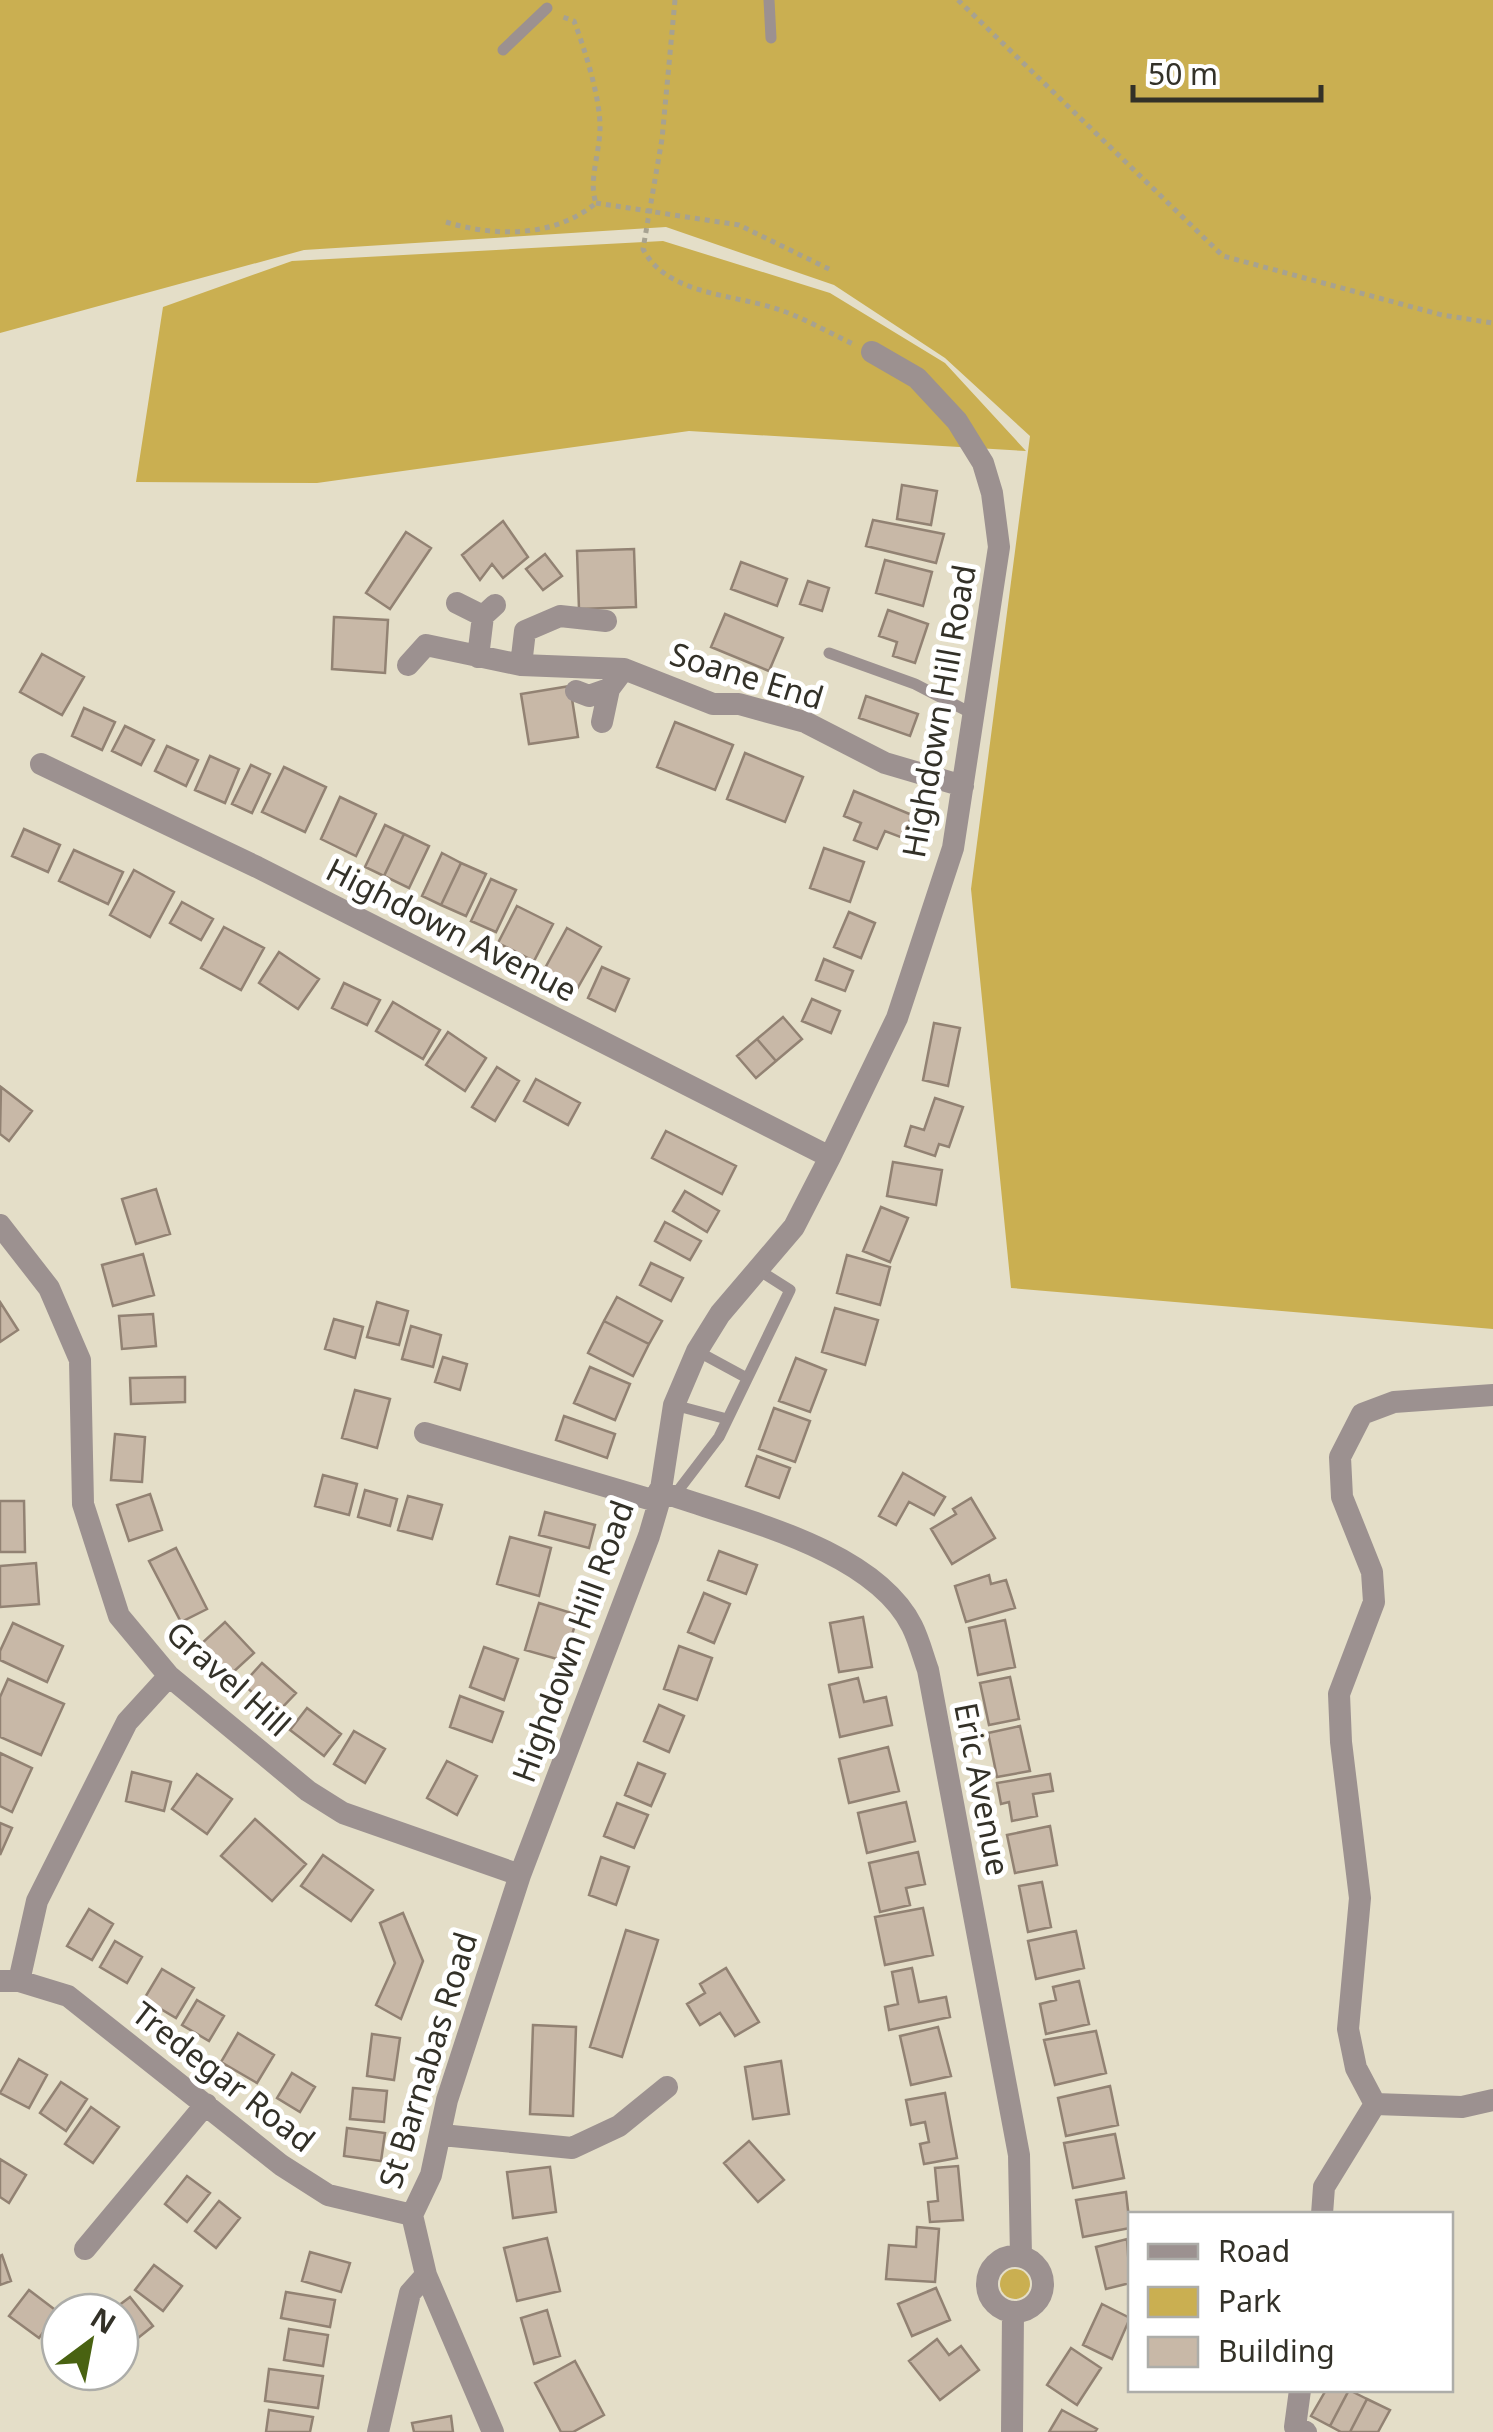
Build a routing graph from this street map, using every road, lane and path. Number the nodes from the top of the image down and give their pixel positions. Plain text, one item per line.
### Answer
1 (675, 0) edge
2 (769, 0) edge
3 (958, 0) edge
4 (544, 10) joint
5 (772, 38) dead end
6 (503, 50) dead end
7 (596, 203) junction
8 (649, 213) junction
9 (446, 222) dead end
10 (833, 271) dead end
11 (1493, 323) edge
12 (872, 352) joint
13 (457, 603) dead end
14 (606, 621) dead end
15 (829, 653) dead end
16 (478, 656) junction
17 (408, 665) dead end
18 (521, 665) junction
19 (624, 669) junction
20 (609, 689) junction
21 (576, 690) dead end
22 (971, 713) junction
23 (602, 722) dead end
24 (41, 764) dead end
25 (963, 786) junction
26 (830, 1157) junction
27 (0, 1225) edge
28 (757, 1269) junction
29 (697, 1352) junction
30 (745, 1377) junction
31 (1493, 1395) edge
32 (674, 1404) junction
33 (727, 1419) junction
34 (425, 1434) dead end
35 (664, 1497) junction
36 (169, 1676) junction
37 (520, 1875) junction
38 (10, 1981) edge
39 (667, 2087) dead end
40 (1493, 2100) edge
41 (206, 2104) junction
42 (1375, 2104) junction
43 (442, 2135) junction
44 (1322, 2212) edge
45 (412, 2214) junction
46 (85, 2250) dead end
47 (1021, 2256) junction
48 (426, 2275) junction
49 (1013, 2312) junction
50 (1300, 2392) edge
51 (378, 2432) edge
52 (493, 2432) edge
53 (1012, 2432) edge
54 (1306, 2432) edge

1 - 8 path
2 - 5 lane
3 - 11 path
4 - 6 lane
4 - 7 path
7 - 8 path
7 - 9 path
8 - 10 path
8 - 12 path
12 - 22 street, Highdown Hill Road
13 - 16 street
14 - 18 street
15 - 22 lane
16 - 17 street, Soane End
16 - 18 street, Soane End
18 - 19 street, Soane End
19 - 20 street, Soane End
19 - 25 street, Soane End
20 - 21 street
20 - 23 street, Soane End
22 - 25 street, Highdown Hill Road
24 - 26 street, Highdown Avenue
25 - 26 street, Highdown Hill Road
26 - 28 street, Highdown Hill Road
27 - 36 street, Gravel Hill
28 - 29 street, Highdown Hill Road
28 - 30 lane
29 - 30 lane
29 - 32 street, Highdown Hill Road
30 - 33 lane
31 - 42 street
32 - 33 lane
32 - 35 street, Highdown Hill Road
33 - 35 lane
34 - 35 street, Eric Avenue
35 - 37 street, Highdown Hill Road
35 - 47 street, Eric Avenue
36 - 37 street, Gravel Hill
36 - 38 street
37 - 43 street, St Barnabas Road
38 - 41 street, Tredegar Road
39 - 43 street
40 - 42 street
41 - 45 street, Tredegar Road
41 - 46 street
42 - 44 street
43 - 45 street, St Barnabas Road
45 - 48 street, St Barnabas Road
47 - 49 street
47 - 49 street
48 - 51 street
48 - 52 street, St Barnabas Road
49 - 53 street
50 - 54 street

